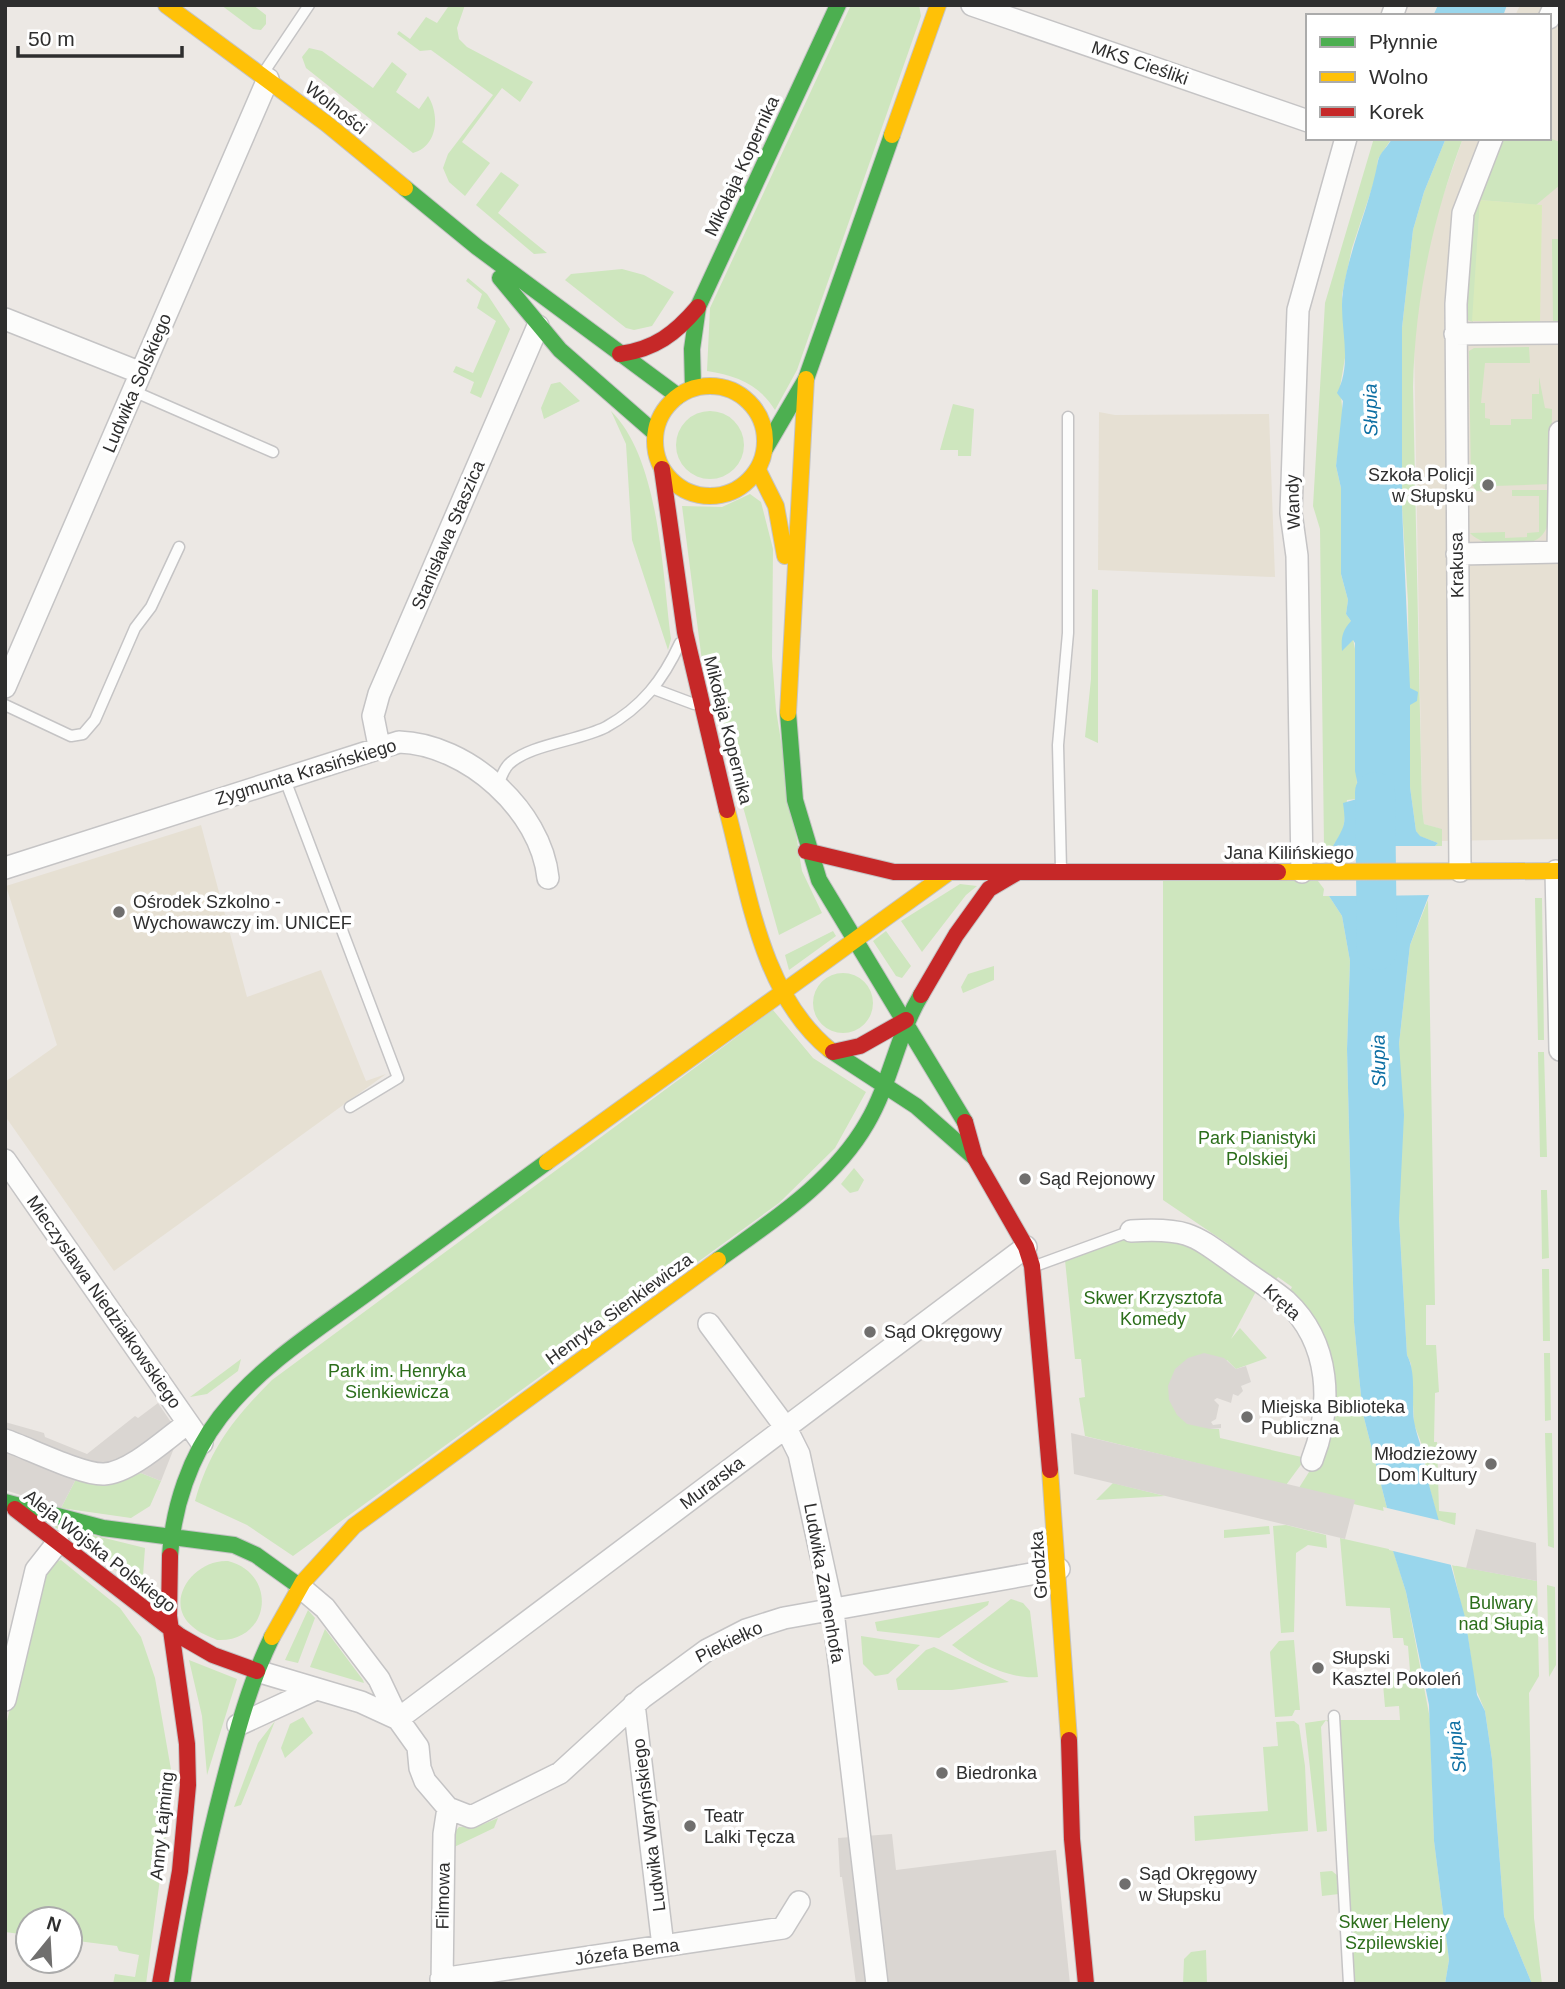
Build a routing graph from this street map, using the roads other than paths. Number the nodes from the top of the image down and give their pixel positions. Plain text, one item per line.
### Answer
1 (166, 5) edge
2 (309, 5) edge
3 (838, 5) edge
4 (938, 5) edge
5 (972, 5) edge
6 (265, 77) junction
7 (1306, 120) edge
8 (1345, 140) edge
9 (1491, 140) edge
10 (477, 247) junction
11 (698, 307) junction
12 (5, 319) edge
13 (538, 326) junction
14 (1560, 333) edge
15 (1455, 334) junction
16 (620, 354) junction
17 (806, 379) junction
18 (137, 382) junction
19 (693, 388) junction
20 (678, 396) junction
21 (1068, 417) dead end
22 (1560, 432) edge
23 (655, 433) junction
24 (765, 449) junction
25 (274, 452) dead end
26 (662, 469) junction
27 (758, 470) junction
28 (179, 547) dead end
29 (1559, 552) edge
30 (1457, 554) junction
31 (791, 601) junction
32 (685, 632) junction
33 (5, 688) edge
34 (654, 689) junction
35 (5, 705) edge
36 (701, 710) junction
37 (379, 746) junction
38 (284, 777) junction
39 (497, 788) junction
40 (807, 851) junction
41 (5, 868) edge
42 (1450, 871) junction
43 (1558, 871) edge
44 (1018, 872) junction
45 (1060, 872) junction
46 (1301, 872) junction
47 (948, 873) junction
48 (548, 878) dead end
49 (855, 940) junction
50 (782, 993) junction
51 (906, 1020) junction
52 (1560, 1050) edge
53 (833, 1052) junction
54 (885, 1085) junction
55 (350, 1107) dead end
56 (975, 1158) junction
57 (5, 1160) edge
58 (1131, 1231) joint
59 (1029, 1257) junction
60 (709, 1324) dead end
61 (188, 1423) junction
62 (786, 1428) junction
63 (5, 1440) edge
64 (202, 1443) junction
65 (1312, 1460) dead end
66 (6, 1502) edge
67 (170, 1535) junction
68 (58, 1542) junction
69 (1059, 1569) junction
70 (299, 1587) junction
71 (833, 1611) junction
72 (170, 1630) junction
73 (257, 1671) junction
74 (316, 1689) junction
75 (5, 1700) edge
76 (634, 1704) junction
77 (1334, 1716) dead end
78 (398, 1719) junction
79 (238, 1725) junction
80 (448, 1808) junction
81 (799, 1902) dead end
82 (663, 1946) junction
83 (442, 1981) edge
84 (160, 1984) edge
85 (182, 1984) edge
86 (877, 1984) edge
87 (1086, 1984) edge
88 (1349, 1984) edge

1 - 6 main road, Wolności
2 - 6 lane
3 - 11 main road, Mikołaja Kopernika
4 - 17 main road
5 - 7 street, MKS Cieśliki
6 - 10 main road, Wolności
6 - 18 street, Ludwika Solskiego
8 - 46 street, Wandy
9 - 15 street, Krakusa
10 - 13 main road, Wolności
10 - 16 main road, Wolności
11 - 16 main road
11 - 19 main road, Mikołaja Kopernika
12 - 18 street
13 - 23 main road, Wolności
13 - 37 street, Stanisława Staszica
14 - 15 street
15 - 30 street, Krakusa
16 - 20 main road, Wolności
17 - 24 main road
17 - 31 main road
18 - 25 lane
18 - 33 street, Ludwika Solskiego
19 - 20 main road
19 - 24 main road
20 - 23 main road
21 - 45 lane
22 - 29 street
23 - 26 main road
24 - 27 main road
26 - 27 main road
26 - 32 main road, Mikołaja Kopernika
27 - 31 main road
28 - 35 lane
29 - 30 street
30 - 42 street, Krakusa
31 - 40 main road
32 - 34 lane
32 - 36 main road, Mikołaja Kopernika
34 - 36 lane
34 - 39 lane
36 - 50 main road, Mikołaja Kopernika
37 - 38 street, Zygmunta Krasińskiego
37 - 39 street, Zygmunta Krasińskiego
38 - 41 street, Zygmunta Krasińskiego
38 - 55 lane
39 - 48 street, Zygmunta Krasińskiego
40 - 47 main road, Jana Kilińskiego
40 - 49 main road
42 - 43 main road, Jana Kilińskiego
42 - 46 main road, Jana Kilińskiego
43 - 52 street
44 - 45 main road, Jana Kilińskiego
44 - 47 main road, Jana Kilińskiego
44 - 51 main road
45 - 46 main road, Jana Kilińskiego
47 - 49 main road
49 - 50 main road
49 - 51 main road
50 - 53 main road, Grodzka
50 - 64 main road
51 - 53 main road
51 - 54 main road, Henryka Sienkiewicza
51 - 56 main road, Grodzka
53 - 54 main road, Grodzka
54 - 56 main road, Grodzka
54 - 70 main road, Henryka Sienkiewicza
56 - 59 main road, Grodzka
57 - 61 street, Mieczysława Niedziałkowskiego
58 - 59 lane
58 - 65 street, Kręta
59 - 62 street, Murarska
59 - 69 main road, Grodzka
60 - 62 street, Ludwika Zamenhofa
61 - 63 street
61 - 64 street, Mieczysława Niedziałkowskiego
62 - 71 street, Ludwika Zamenhofa
62 - 78 street, Murarska
64 - 67 main road
66 - 67 main road, Aleja Wojska Polskiego
66 - 68 main road, Aleja Wojska Polskiego
67 - 70 main road, Aleja Wojska Polskiego
67 - 72 main road, Anny Łajming
68 - 72 main road, Aleja Wojska Polskiego
68 - 75 street
69 - 71 street, Piekiełko
69 - 87 main road, Grodzka
70 - 73 main road, Henryka Sienkiewicza
70 - 78 street
71 - 76 street, Piekiełko
71 - 86 street, Ludwika Zamenhofa
72 - 73 main road, Aleja Wojska Polskiego
72 - 84 main road, Anny Łajming
73 - 74 street
73 - 79 main road
74 - 78 street
74 - 79 street
76 - 80 street, Piekiełko
76 - 82 street, Ludwika Waryńskiego
77 - 88 lane
78 - 80 street
79 - 85 main road
80 - 83 street, Filmowa
81 - 82 street, Józefa Bema
82 - 83 street, Józefa Bema

